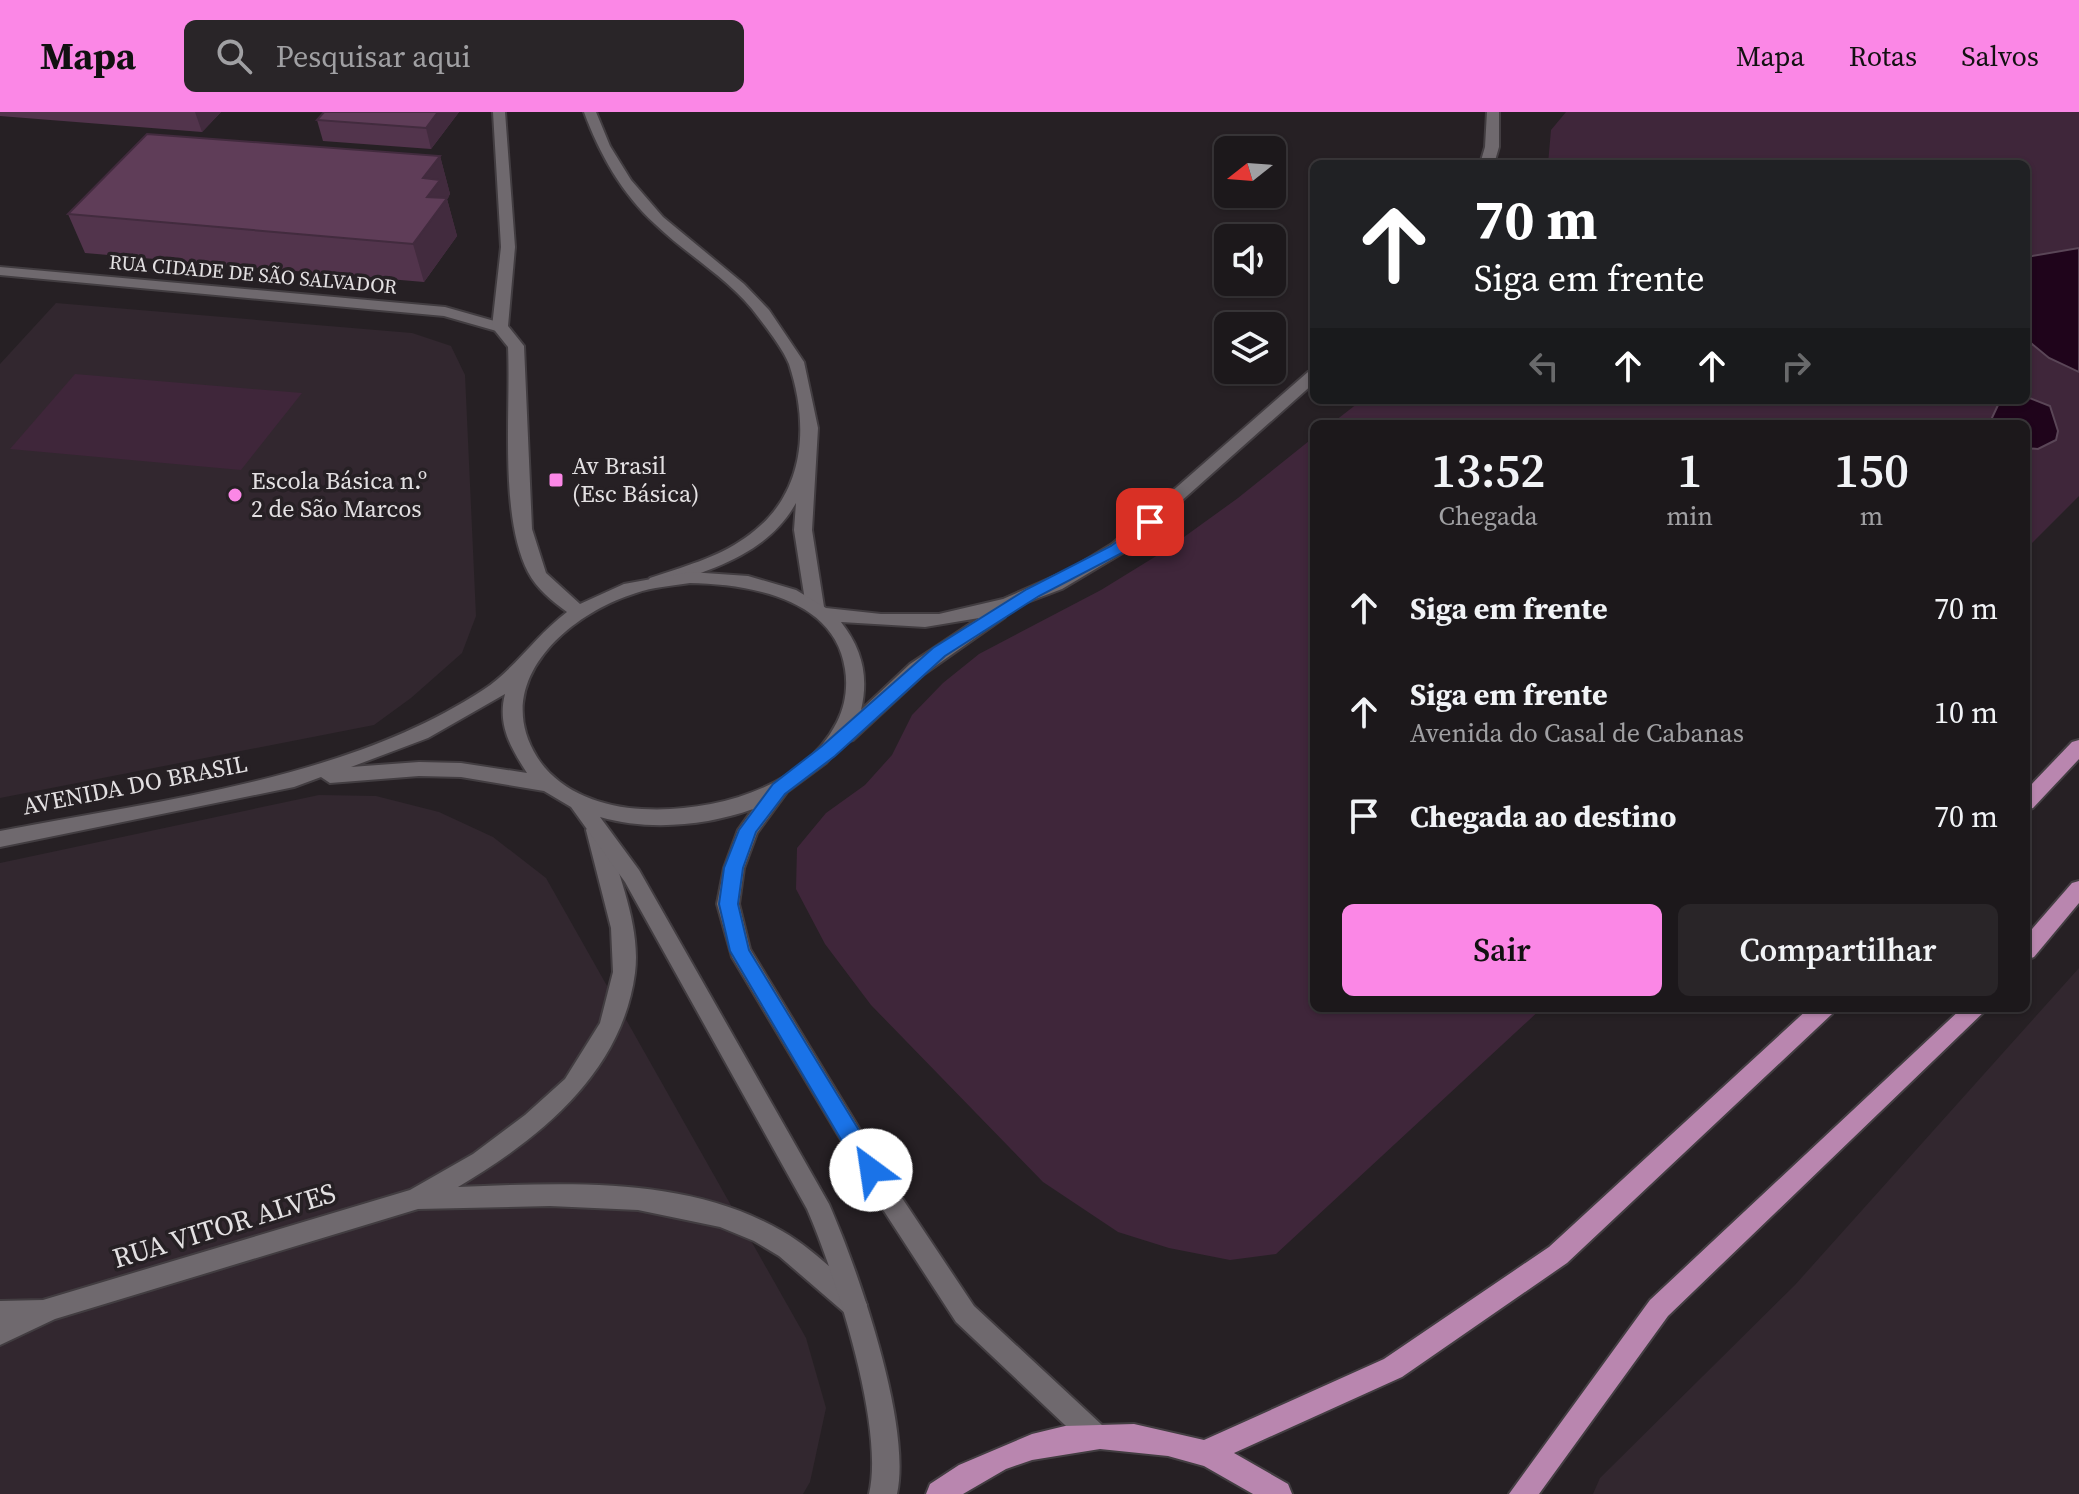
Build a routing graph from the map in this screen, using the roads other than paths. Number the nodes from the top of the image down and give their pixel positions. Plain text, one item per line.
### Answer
1 (499, 112) edge
2 (590, 112) edge
3 (1493, 112) edge
4 (1488, 160) edge
5 (0, 271) edge
6 (500, 327) junction
7 (1310, 379) edge
8 (808, 462) junction
9 (651, 583) junction
10 (1033, 593) junction
11 (820, 611) junction
12 (579, 612) junction
13 (522, 671) junction
14 (2079, 747) edge
15 (829, 751) junction
16 (280, 782) junction
17 (548, 784) junction
18 (779, 789) junction
19 (2030, 799) edge
20 (579, 803) junction
21 (596, 830) junction
22 (0, 839) edge
23 (2079, 889) edge
24 (2030, 946) edge
25 (1820, 1012) edge
26 (1973, 1012) edge
27 (416, 1199) junction
28 (854, 1305) junction
29 (50, 1309) junction
30 (0, 1313) edge
31 (0, 1333) edge
32 (1093, 1434) junction
33 (1204, 1453) junction
34 (883, 1494) edge
35 (940, 1494) edge
36 (1278, 1494) edge
37 (1523, 1494) edge

1 - 6 street
2 - 8 street
3 - 4 street
5 - 6 street, RUA CIDADE DE SÃO SALVADOR
6 - 12 street
7 - 10 street
8 - 9 street
8 - 11 street
9 - 11 street
9 - 12 street, AVENIDA DO BRASIL
10 - 11 street
10 - 15 street
11 - 15 street
12 - 13 street, AVENIDA DO BRASIL
13 - 16 street, AVENIDA DO BRASIL
13 - 17 street
14 - 19 main road
15 - 18 street
16 - 17 street, AVENIDA DO BRASIL
16 - 22 street, AVENIDA DO BRASIL
17 - 20 street
18 - 20 street
18 - 32 street
20 - 21 street
21 - 27 street, RUA VITOR ALVES
21 - 28 street
23 - 24 main road
25 - 33 main road
26 - 37 main road
27 - 28 street, RUA VITOR ALVES
27 - 29 street, RUA VITOR ALVES
28 - 34 street
29 - 30 street, RUA VITOR ALVES
29 - 31 street, RUA VITOR ALVES
32 - 33 main road
32 - 35 main road
33 - 36 main road

